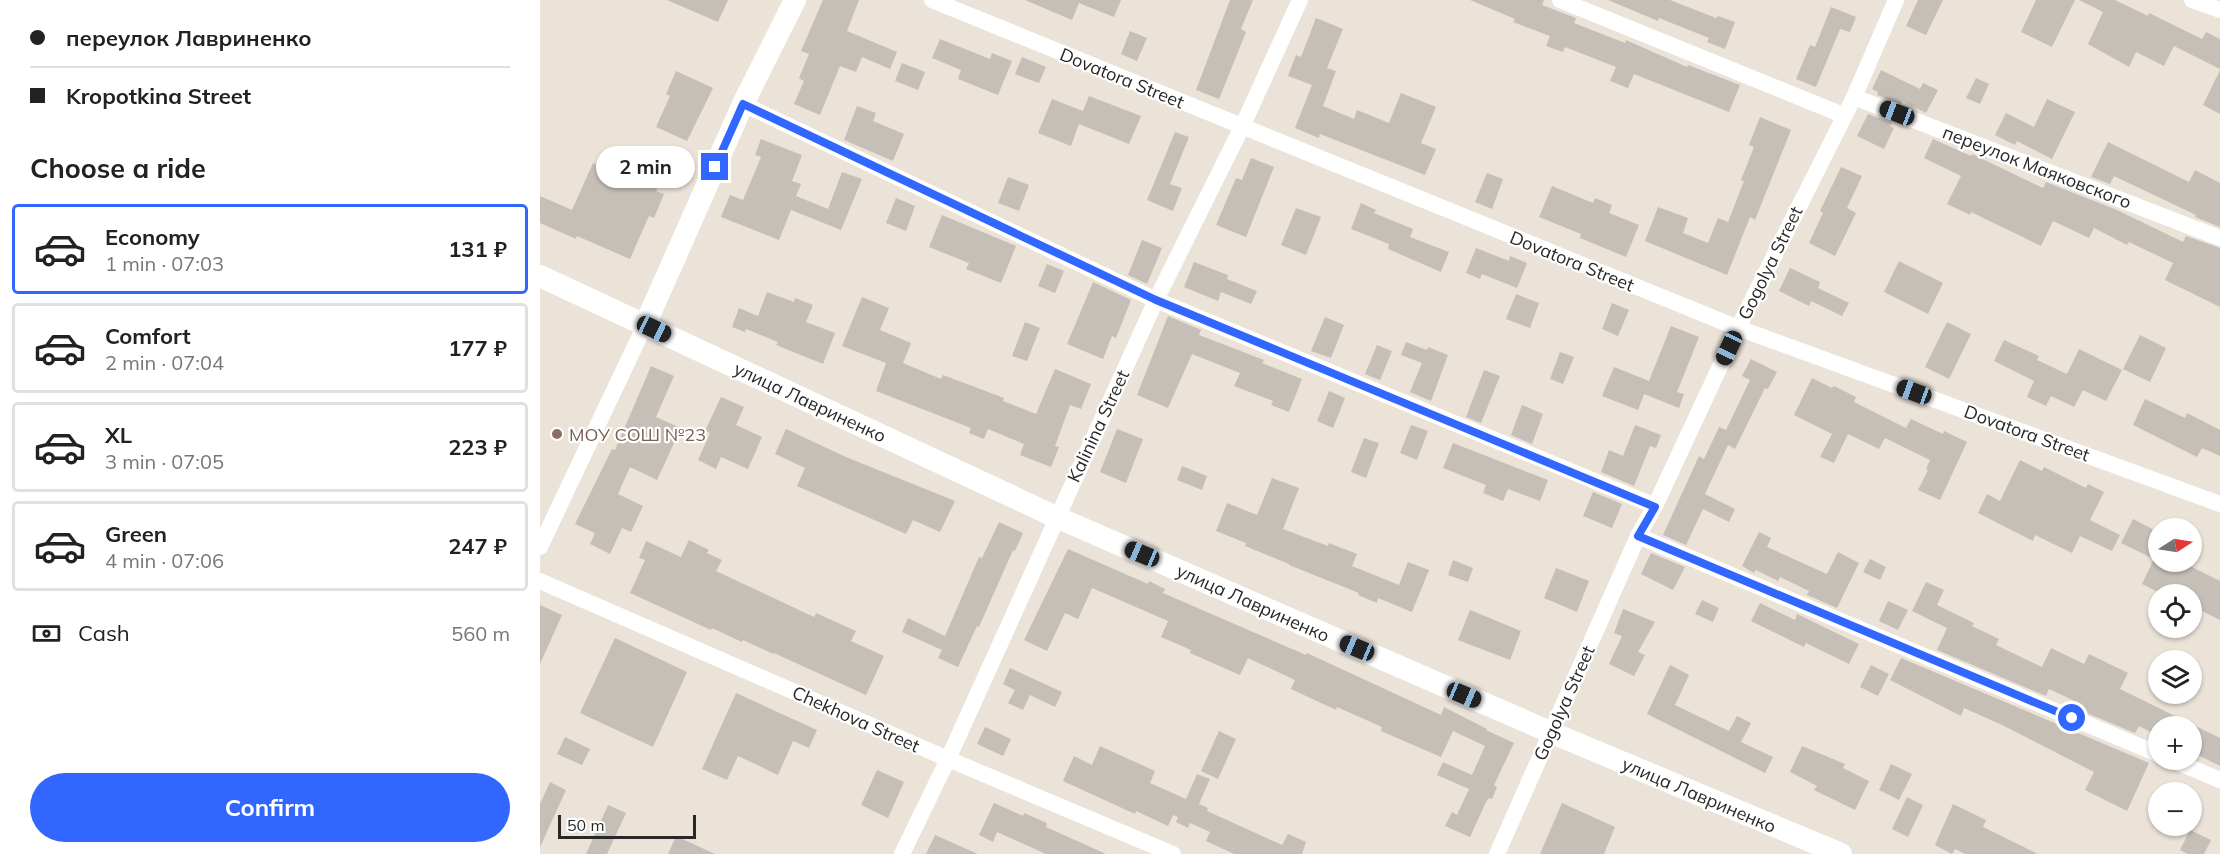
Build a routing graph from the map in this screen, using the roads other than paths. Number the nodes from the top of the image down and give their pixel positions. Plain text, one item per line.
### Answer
1 (795, 0) edge
2 (932, 0) edge
3 (1300, 0) edge
4 (1560, 0) edge
5 (1896, 0) edge
6 (2192, 0) edge
7 (2220, 10) edge
8 (1854, 97) junction
9 (743, 104) junction
10 (1843, 115) junction
11 (1242, 127) junction
12 (2220, 238) edge
13 (540, 276) edge
14 (1156, 300) junction
15 (645, 325) junction
16 (1738, 328) junction
17 (2220, 504) edge
18 (1655, 507) junction
19 (1056, 517) junction
20 (1638, 536) junction
21 (540, 547) edge
22 (540, 581) edge
23 (1550, 732) junction
24 (2148, 750) edge
25 (948, 759) junction
26 (2196, 770) edge
27 (2220, 780) edge
28 (902, 854) edge
29 (1173, 854) edge
30 (1497, 854) edge
31 (1841, 854) edge

1 - 9 main road
2 - 11 street, Dovatora Street
3 - 11 street, Kalinina Street
4 - 10 street
5 - 8 street, Gogolya Street
6 - 7 street
8 - 10 street, Gogolya Street
8 - 12 street, переулок Маяковского
9 - 14 street
9 - 15 main road
10 - 16 street, Gogolya Street
11 - 14 street, Kalinina Street
11 - 16 street, Dovatora Street
13 - 15 main road, улица Лавриненко
14 - 18 street
14 - 19 street, Kalinina Street
15 - 19 main road, улица Лавриненко
15 - 21 street
16 - 17 street, Dovatora Street
16 - 18 street, Gogolya Street
18 - 20 street, Gogolya Street
19 - 23 main road, улица Лавриненко
19 - 25 street, Kalinina Street
20 - 23 street, Gogolya Street
20 - 24 street
22 - 25 street, Chekhova Street
23 - 30 street, Gogolya Street
23 - 31 main road, улица Лавриненко
25 - 28 street, Kalinina Street
25 - 29 street, Chekhova Street
26 - 27 street

